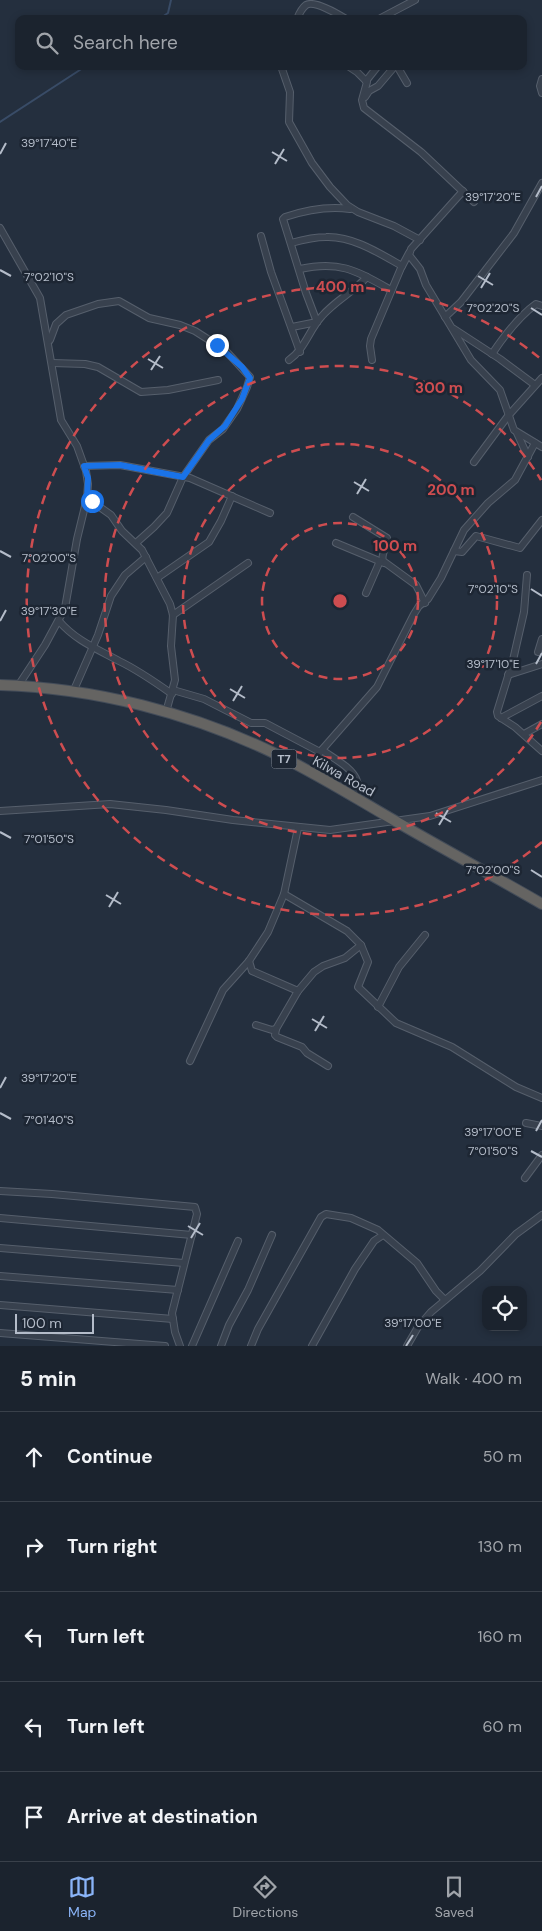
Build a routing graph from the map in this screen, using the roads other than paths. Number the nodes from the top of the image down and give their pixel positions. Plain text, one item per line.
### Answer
1 (415, 0) edge
2 (299, 15) edge
3 (339, 15) edge
4 (387, 15) edge
5 (282, 70) edge
6 (353, 70) edge
7 (375, 70) edge
8 (392, 70) edge
9 (399, 70) edge
10 (542, 79) edge
11 (366, 81) junction
12 (407, 82) dead end
13 (542, 93) edge
14 (362, 100) junction
15 (542, 183) edge
16 (463, 192) junction
17 (474, 202) dead end
18 (353, 209) junction
19 (0, 228) edge
20 (261, 236) dead end
21 (420, 240) junction
22 (291, 243) junction
23 (409, 253) junction
24 (402, 266) junction
25 (300, 269) junction
26 (367, 276) junction
27 (391, 290) junction
28 (542, 306) edge
29 (445, 316) junction
30 (317, 322) junction
31 (292, 327) junction
32 (452, 327) junction
33 (49, 344) junction
34 (300, 352) junction
35 (492, 354) junction
36 (289, 360) dead end
37 (372, 360) dead end
38 (52, 363) junction
39 (542, 378) edge
40 (218, 380) dead end
41 (535, 386) junction
42 (508, 416) junction
43 (517, 432) junction
44 (535, 443) junction
45 (542, 447) edge
46 (528, 457) junction
47 (474, 462) dead end
48 (84, 466) junction
49 (183, 477) junction
50 (232, 496) junction
51 (87, 498) junction
52 (270, 513) dead end
53 (353, 517) dead end
54 (542, 520) edge
55 (136, 543) junction
56 (336, 543) dead end
57 (454, 551) junction
58 (146, 557) junction
59 (248, 562) dead end
60 (382, 562) junction
61 (527, 574) dead end
62 (157, 578) junction
63 (366, 593) dead end
64 (425, 603) junction
65 (173, 615) junction
66 (59, 620) junction
67 (542, 639) edge
68 (93, 648) junction
69 (538, 652) dead end
70 (542, 664) edge
71 (508, 675) junction
72 (0, 685) edge
73 (18, 686) junction
74 (73, 692) junction
75 (173, 692) junction
76 (542, 696) edge
77 (166, 712) junction
78 (501, 718) junction
79 (542, 724) edge
80 (524, 734) junction
81 (321, 751) junction
82 (542, 751) edge
83 (310, 772) junction
84 (542, 780) edge
85 (356, 797) junction
86 (0, 811) edge
87 (396, 822) junction
88 (298, 828) junction
89 (284, 894) junction
90 (542, 904) edge
91 (425, 935) dead end
92 (361, 945) junction
93 (249, 960) junction
94 (298, 991) junction
95 (378, 1007) junction
96 (256, 1025) dead end
97 (276, 1029) junction
98 (190, 1061) dead end
99 (328, 1066) dead end
100 (542, 1098) edge
101 (526, 1123) dead end
102 (542, 1126) edge
103 (542, 1155) edge
104 (525, 1178) dead end
105 (0, 1191) edge
106 (542, 1215) edge
107 (0, 1218) edge
108 (192, 1235) junction
109 (272, 1235) dead end
110 (383, 1235) junction
111 (238, 1241) dead end
112 (0, 1248) edge
113 (184, 1264) junction
114 (0, 1276) edge
115 (178, 1290) junction
116 (445, 1300) junction
117 (0, 1305) edge
118 (173, 1319) junction
119 (0, 1333) edge
120 (165, 1346) edge
121 (180, 1346) edge
122 (192, 1346) edge
123 (221, 1346) edge
124 (251, 1346) edge
125 (312, 1346) edge
126 (406, 1346) edge

1 - 4 street
2 - 3 street
5 - 18 street
6 - 11 street
7 - 11 street
8 - 14 street
9 - 12 street
10 - 13 street
11 - 14 street
14 - 16 street
15 - 29 street
16 - 17 street
16 - 21 street
18 - 21 street
18 - 22 street
19 - 33 street
20 - 31 street
21 - 23 street
22 - 24 street
22 - 25 street
23 - 24 street
23 - 29 street
24 - 27 street
25 - 26 street
25 - 30 street
26 - 27 street
26 - 30 street
27 - 37 street
28 - 35 street
29 - 32 street
30 - 31 street
30 - 34 street
31 - 34 street
32 - 35 street
32 - 42 street
33 - 38 street
33 - 49 street
34 - 36 street
35 - 41 street
38 - 40 street
38 - 48 street
39 - 41 street
41 - 42 street
42 - 43 street
42 - 47 street
43 - 44 street
43 - 46 street
44 - 45 street
44 - 46 street
46 - 57 street
48 - 49 street
48 - 51 street
49 - 50 street
49 - 55 street
50 - 52 street
50 - 62 street
51 - 55 street
51 - 66 street
53 - 60 street
54 - 57 street
55 - 58 street
56 - 60 street
57 - 64 street
58 - 62 street
58 - 68 street
59 - 65 street
60 - 63 street
60 - 64 street
61 - 71 street
62 - 65 street
64 - 81 street
65 - 75 street
66 - 68 street
66 - 73 street
67 - 69 street
68 - 74 street
68 - 75 street
70 - 71 street
71 - 78 street
72 - 73 highway, Kilwa Road / T7
73 - 74 highway, Kilwa Road / T7
74 - 77 highway, Kilwa Road / T7
75 - 77 street
75 - 81 street
76 - 78 street
77 - 83 highway, Kilwa Road / T7
78 - 80 street
79 - 80 street
80 - 82 street
81 - 83 street
81 - 85 street
83 - 85 highway, Kilwa Road / T7
84 - 87 street
85 - 87 highway, Kilwa Road / T7
86 - 88 street
87 - 88 street
87 - 90 highway, Kilwa Road / T7
88 - 89 street
89 - 92 street
89 - 93 street
91 - 95 street
92 - 94 street
92 - 95 street
93 - 94 street
93 - 98 street
94 - 97 street
95 - 100 street
96 - 97 street
97 - 99 street
101 - 102 street
103 - 104 street
105 - 108 street
106 - 116 street
107 - 108 street
108 - 113 street
109 - 123 street
110 - 116 street
110 - 124 street
110 - 125 street
111 - 122 street
112 - 113 street
113 - 115 street
114 - 115 street
115 - 118 street
116 - 126 street
117 - 118 street
118 - 121 street
119 - 120 street

